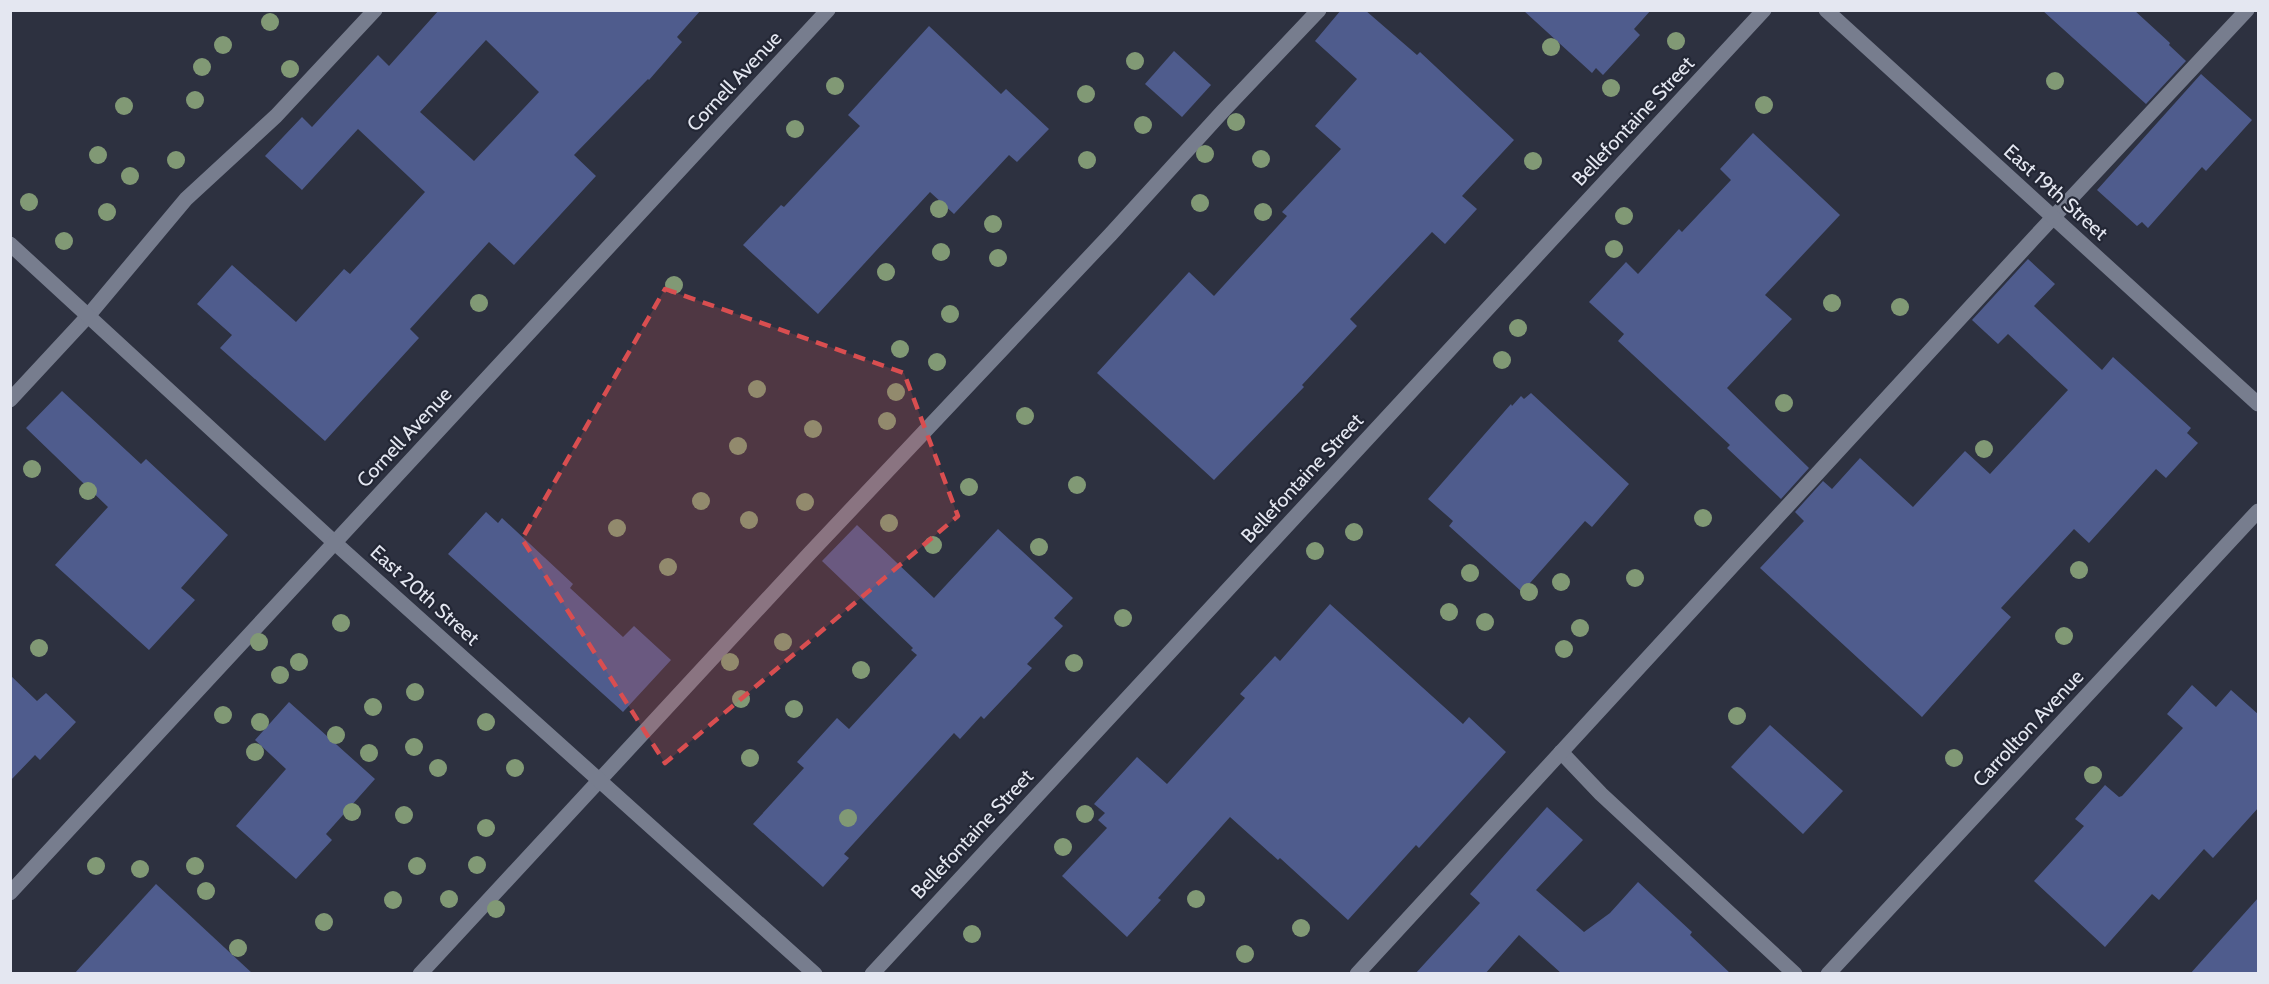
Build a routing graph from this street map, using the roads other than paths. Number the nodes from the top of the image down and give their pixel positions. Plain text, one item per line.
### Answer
1 (375, 10) edge
2 (828, 10) edge
3 (1319, 10) edge
4 (1764, 10) edge
5 (1826, 10) edge
6 (2247, 10) edge
7 (2053, 218) junction
8 (10, 244) edge
9 (88, 316) junction
10 (10, 400) edge
11 (2259, 405) edge
12 (2259, 511) edge
13 (335, 543) junction
14 (1561, 752) junction
15 (599, 780) junction
16 (10, 892) edge
17 (420, 974) edge
18 (815, 974) edge
19 (872, 974) edge
20 (1357, 974) edge
21 (1795, 974) edge
22 (1828, 974) edge

1 - 9 street
2 - 13 street, Cornell Avenue
3 - 15 street
4 - 19 street, Bellefontaine Street
5 - 7 street, East 19th Street
6 - 7 street
7 - 11 street, East 19th Street
7 - 14 street
8 - 9 street, East 20th Street
9 - 10 street
9 - 13 street, East 20th Street
12 - 22 street, Carrollton Avenue
13 - 15 street, East 20th Street
13 - 16 street, Cornell Avenue
14 - 20 street
14 - 21 street
15 - 17 street
15 - 18 street, East 20th Street

